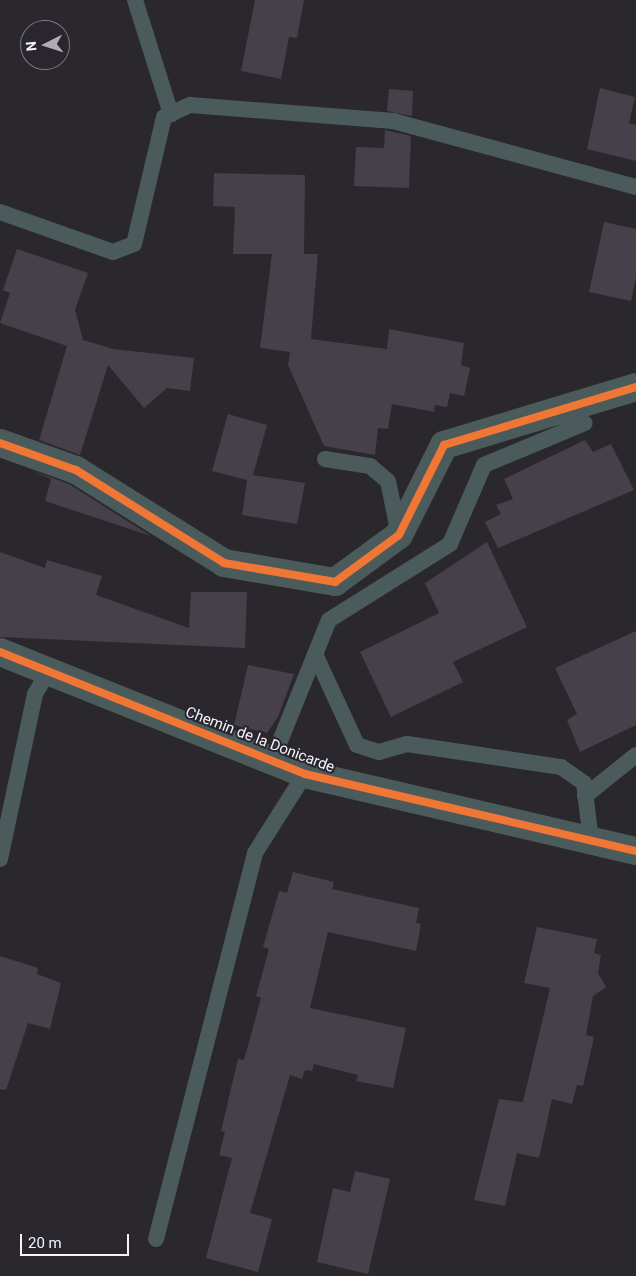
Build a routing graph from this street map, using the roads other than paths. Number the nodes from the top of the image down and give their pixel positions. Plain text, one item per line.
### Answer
1 (135, 0) edge
2 (171, 114) junction
3 (636, 187) edge
4 (0, 212) edge
5 (636, 387) edge
6 (585, 423) dead end
7 (0, 443) edge
8 (325, 459) dead end
9 (399, 535) junction
10 (0, 652) edge
11 (316, 654) junction
12 (48, 672) junction
13 (636, 755) edge
14 (272, 761) junction
15 (305, 774) junction
16 (585, 796) junction
17 (590, 842) junction
18 (636, 851) edge
19 (0, 859) edge
20 (156, 1239) dead end

1 - 2 lane
2 - 3 lane
2 - 4 lane
5 - 9 street
6 - 11 lane
7 - 9 street
8 - 9 lane
10 - 12 street, Chemin de la Donicarde
11 - 14 lane
11 - 16 lane
12 - 14 street, Chemin de la Donicarde
12 - 19 lane
13 - 16 lane
14 - 15 street, Chemin de la Donicarde
15 - 17 street, Chemin de la Donicarde
15 - 20 lane
16 - 17 lane
17 - 18 street, Chemin de la Donicarde

